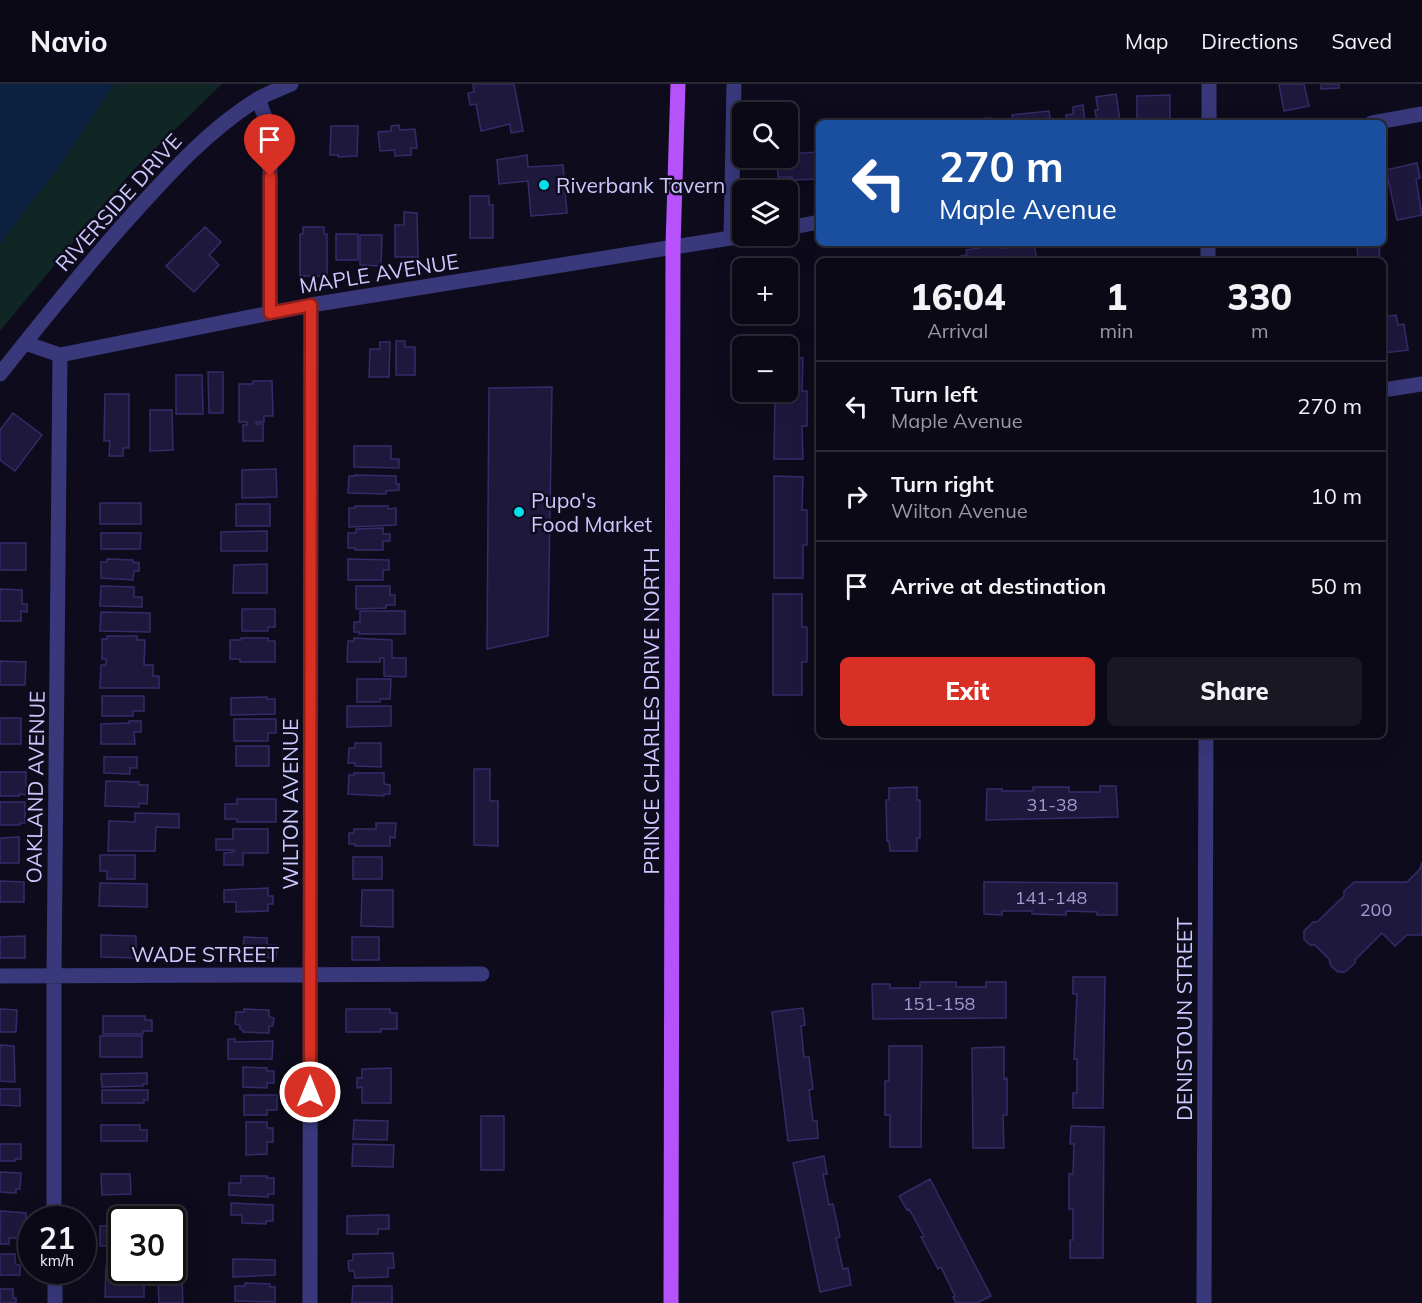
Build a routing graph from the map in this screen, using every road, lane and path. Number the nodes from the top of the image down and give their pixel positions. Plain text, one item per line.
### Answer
1 (291, 84) edge
2 (678, 84) edge
3 (734, 84) edge
4 (1209, 84) edge
5 (258, 99) junction
6 (1422, 114) edge
7 (1209, 120) edge
8 (1386, 120) edge
9 (736, 180) edge
10 (816, 223) edge
11 (798, 226) edge
12 (732, 238) edge
13 (673, 246) junction
14 (311, 305) junction
15 (270, 313) junction
16 (25, 343) junction
17 (60, 355) junction
18 (0, 374) edge
19 (1422, 384) edge
20 (1386, 390) edge
21 (1206, 738) edge
22 (482, 974) dead end
23 (310, 975) junction
24 (0, 976) edge
25 (54, 976) junction
26 (54, 1206) edge
27 (54, 1284) edge
28 (55, 1303) edge
29 (310, 1303) edge
30 (671, 1303) edge
31 (1204, 1303) edge

1 - 5 street, RIVERSIDE DRIVE
2 - 13 main road, PRINCE CHARLES DRIVE NORTH
3 - 9 street
4 - 7 street
5 - 15 street
5 - 16 street, RIVERSIDE DRIVE
6 - 8 street
10 - 11 street
12 - 13 street, MAPLE AVENUE
13 - 14 street, MAPLE AVENUE
13 - 30 main road, PRINCE CHARLES DRIVE NORTH
14 - 15 street, MAPLE AVENUE
14 - 23 street, WILTON AVENUE
15 - 17 street, MAPLE AVENUE
16 - 17 street
16 - 18 street, RIVERSIDE DRIVE
17 - 25 street, OAKLAND AVENUE
19 - 20 street
21 - 31 street, DENISTOUN STREET
22 - 23 street, WADE STREET
23 - 25 street, WADE STREET
23 - 29 street, WILTON AVENUE
24 - 25 street, WADE STREET
25 - 26 street, OAKLAND AVENUE
27 - 28 street

